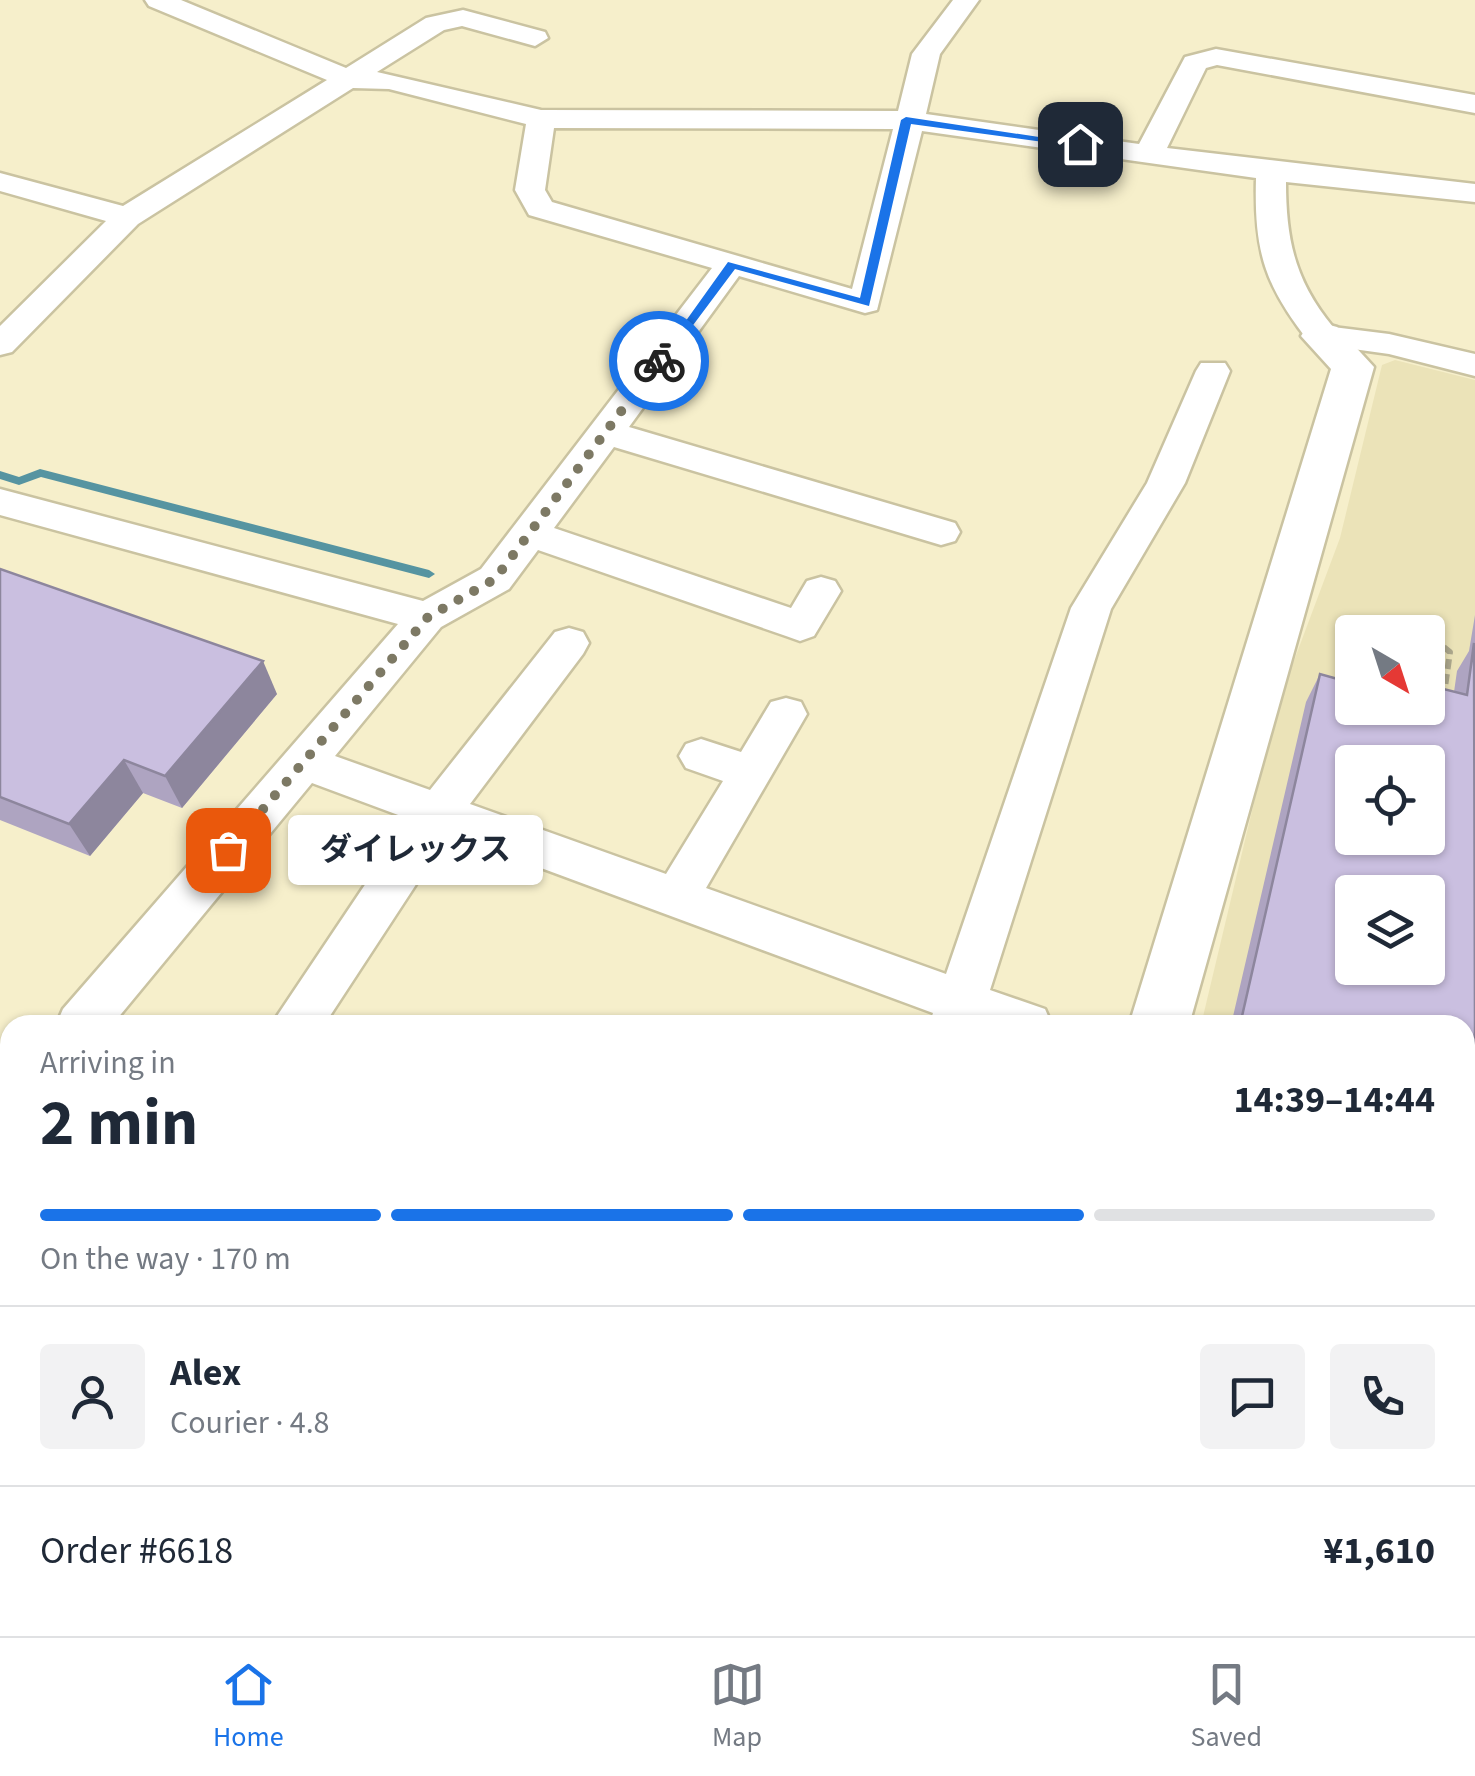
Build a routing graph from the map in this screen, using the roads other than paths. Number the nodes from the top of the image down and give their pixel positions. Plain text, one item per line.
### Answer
1 (158, 0) edge
2 (966, 0) edge
3 (534, 38) dead end
4 (349, 79) junction
5 (1475, 104) edge
6 (540, 119) junction
7 (906, 120) junction
8 (1149, 154) junction
9 (1271, 171) junction
10 (0, 182) edge
11 (1475, 193) edge
12 (127, 217) junction
13 (732, 264) junction
14 (1322, 336) junction
15 (0, 345) edge
16 (1475, 365) edge
17 (1212, 370) dead end
18 (606, 432) junction
19 (0, 502) edge
20 (941, 532) dead end
21 (529, 534) junction
22 (821, 592) dead end
23 (428, 617) junction
24 (570, 643) dead end
25 (786, 714) dead end
26 (701, 756) dead end
27 (302, 762) junction
28 (751, 773) junction
29 (439, 812) junction
30 (676, 898) junction
31 (958, 1013) edge
32 (89, 1015) edge
33 (303, 1015) edge
34 (1162, 1015) edge

1 - 4 street
2 - 7 street
3 - 4 street
4 - 6 street
4 - 12 street
5 - 8 street
6 - 7 street
6 - 13 street
7 - 8 street
7 - 13 street
8 - 9 street
9 - 11 street
9 - 14 street
10 - 12 street
12 - 15 street
13 - 18 street
14 - 16 street
14 - 34 street
17 - 31 street
18 - 20 street
18 - 21 street
19 - 23 street
21 - 22 street
21 - 23 street
23 - 27 street
24 - 29 street
25 - 28 street
26 - 28 street
27 - 29 street
27 - 32 street
28 - 30 street
29 - 30 street
29 - 33 street
30 - 31 street

